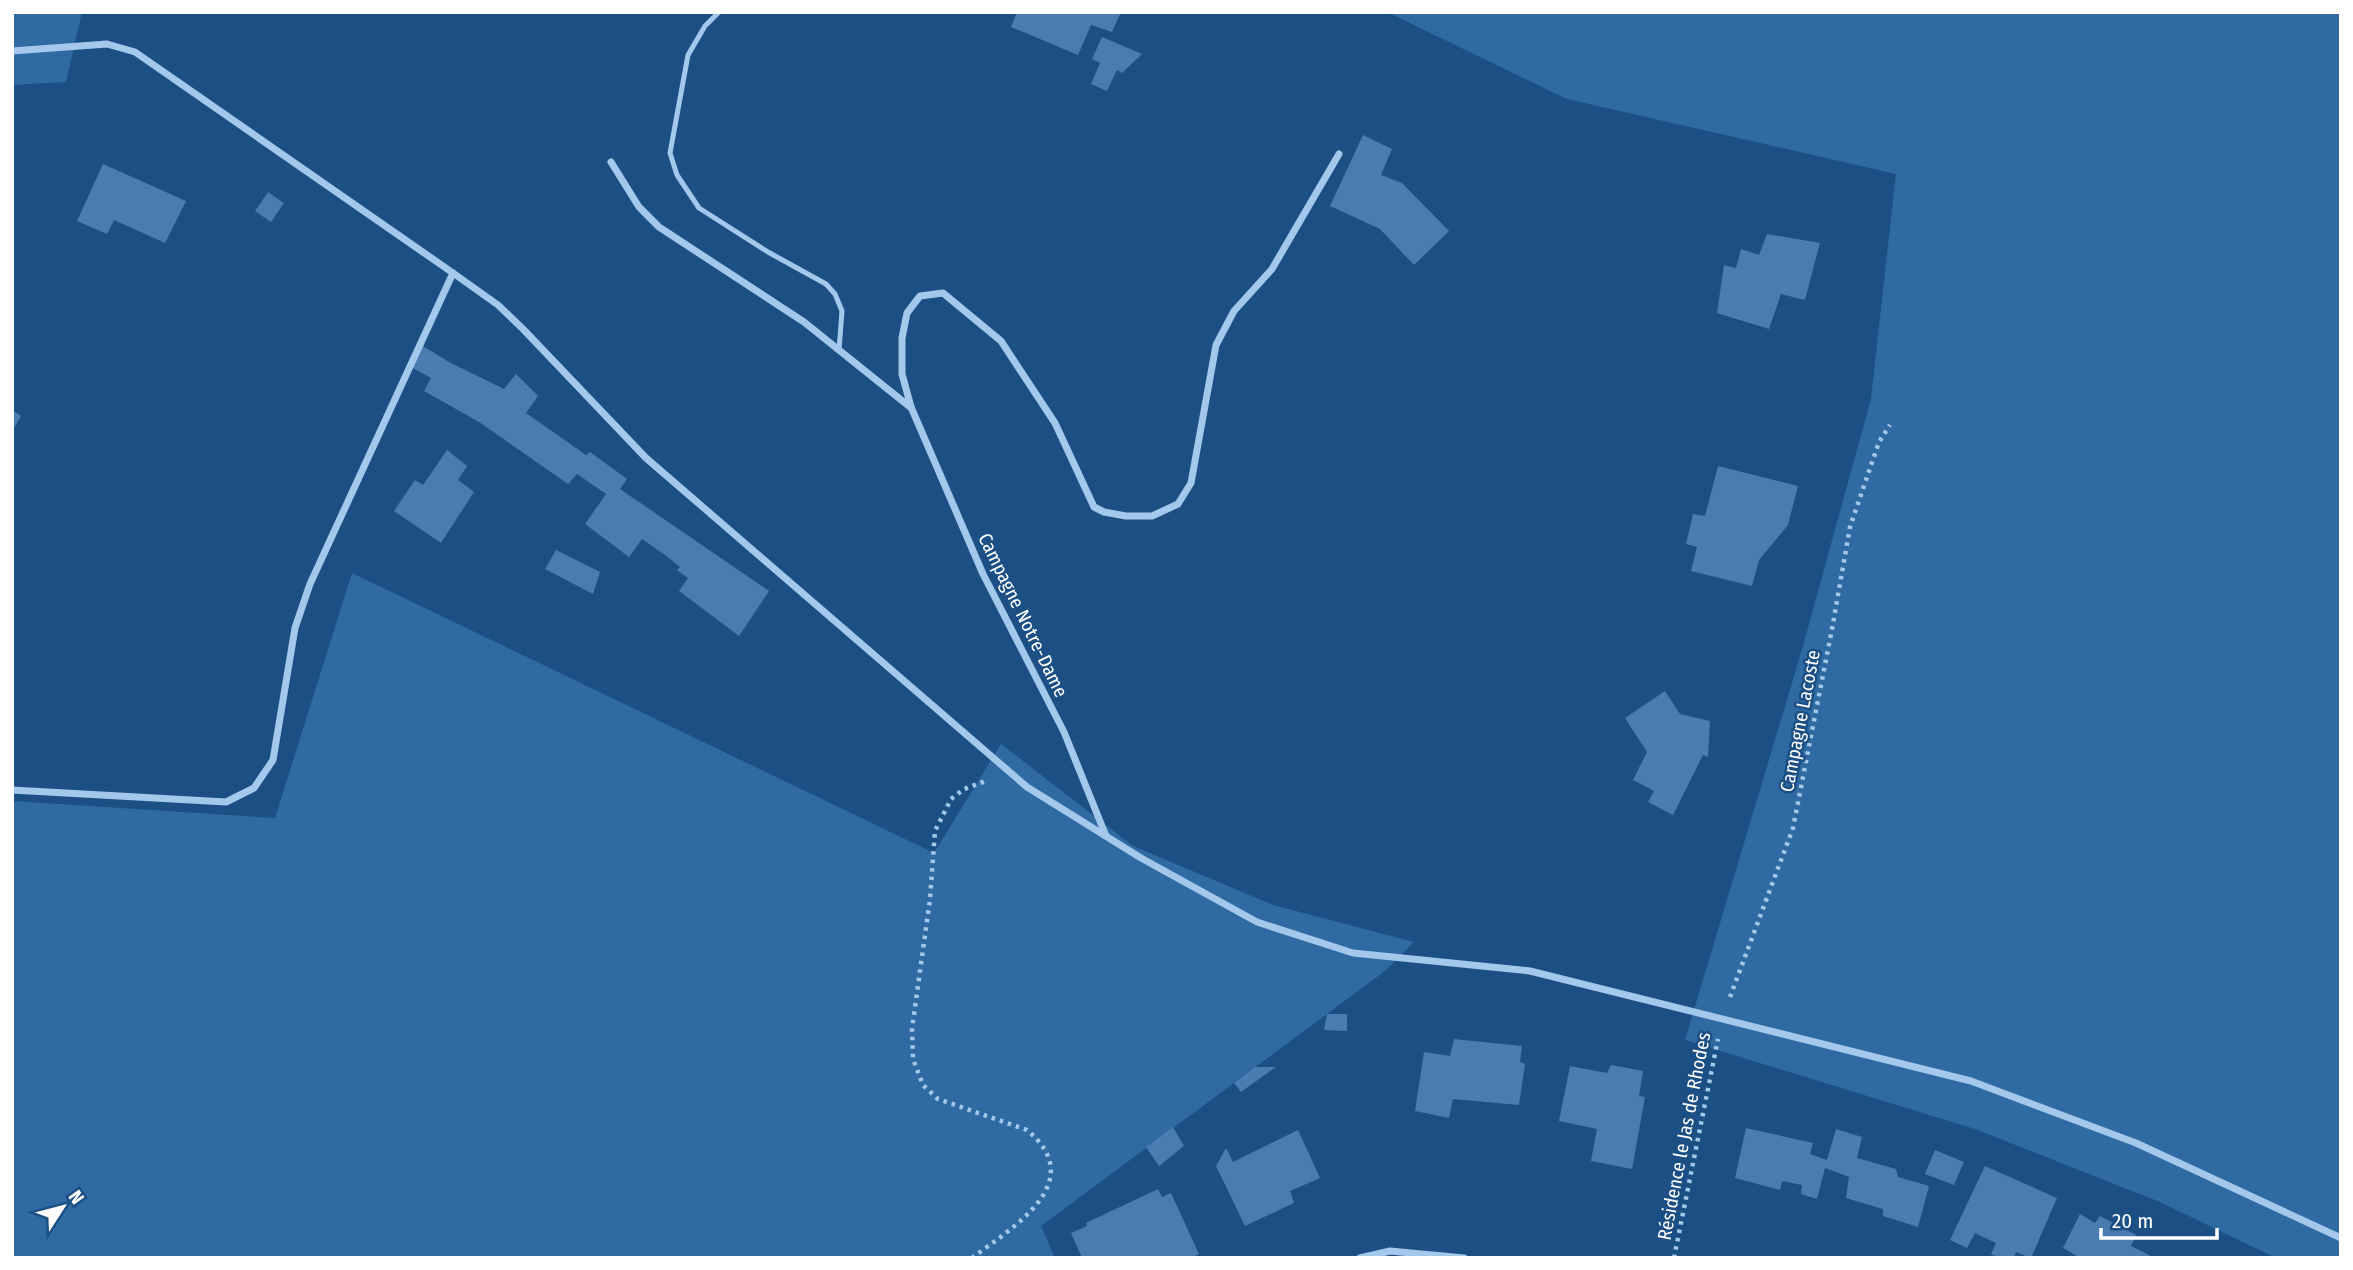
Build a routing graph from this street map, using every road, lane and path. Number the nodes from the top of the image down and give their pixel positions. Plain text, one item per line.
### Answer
1 (719, 12) edge
2 (12, 51) edge
3 (1339, 154) dead end
4 (611, 162) dead end
5 (453, 273) junction
6 (839, 350) junction
7 (911, 407) junction
8 (1890, 425) dead end
9 (1009, 772) junction
10 (12, 790) edge
11 (1106, 837) junction
12 (1722, 1020) junction
13 (2341, 1238) edge
14 (1390, 1254) edge
15 (972, 1258) edge
16 (1360, 1258) edge
17 (1464, 1258) edge
18 (1674, 1258) edge

1 - 6 lane
2 - 5 street
3 - 7 street, Campagne Notre-Dame
4 - 6 street, Campagne Notre-Dame
5 - 9 street
5 - 10 street
6 - 7 street, Campagne Notre-Dame
7 - 11 street, Campagne Notre-Dame
8 - 12 path, Campagne Lacoste
9 - 11 street
9 - 15 path
11 - 12 street
12 - 13 street
12 - 18 path, Résidence le Jas de Rhodes
14 - 16 street
14 - 17 street

